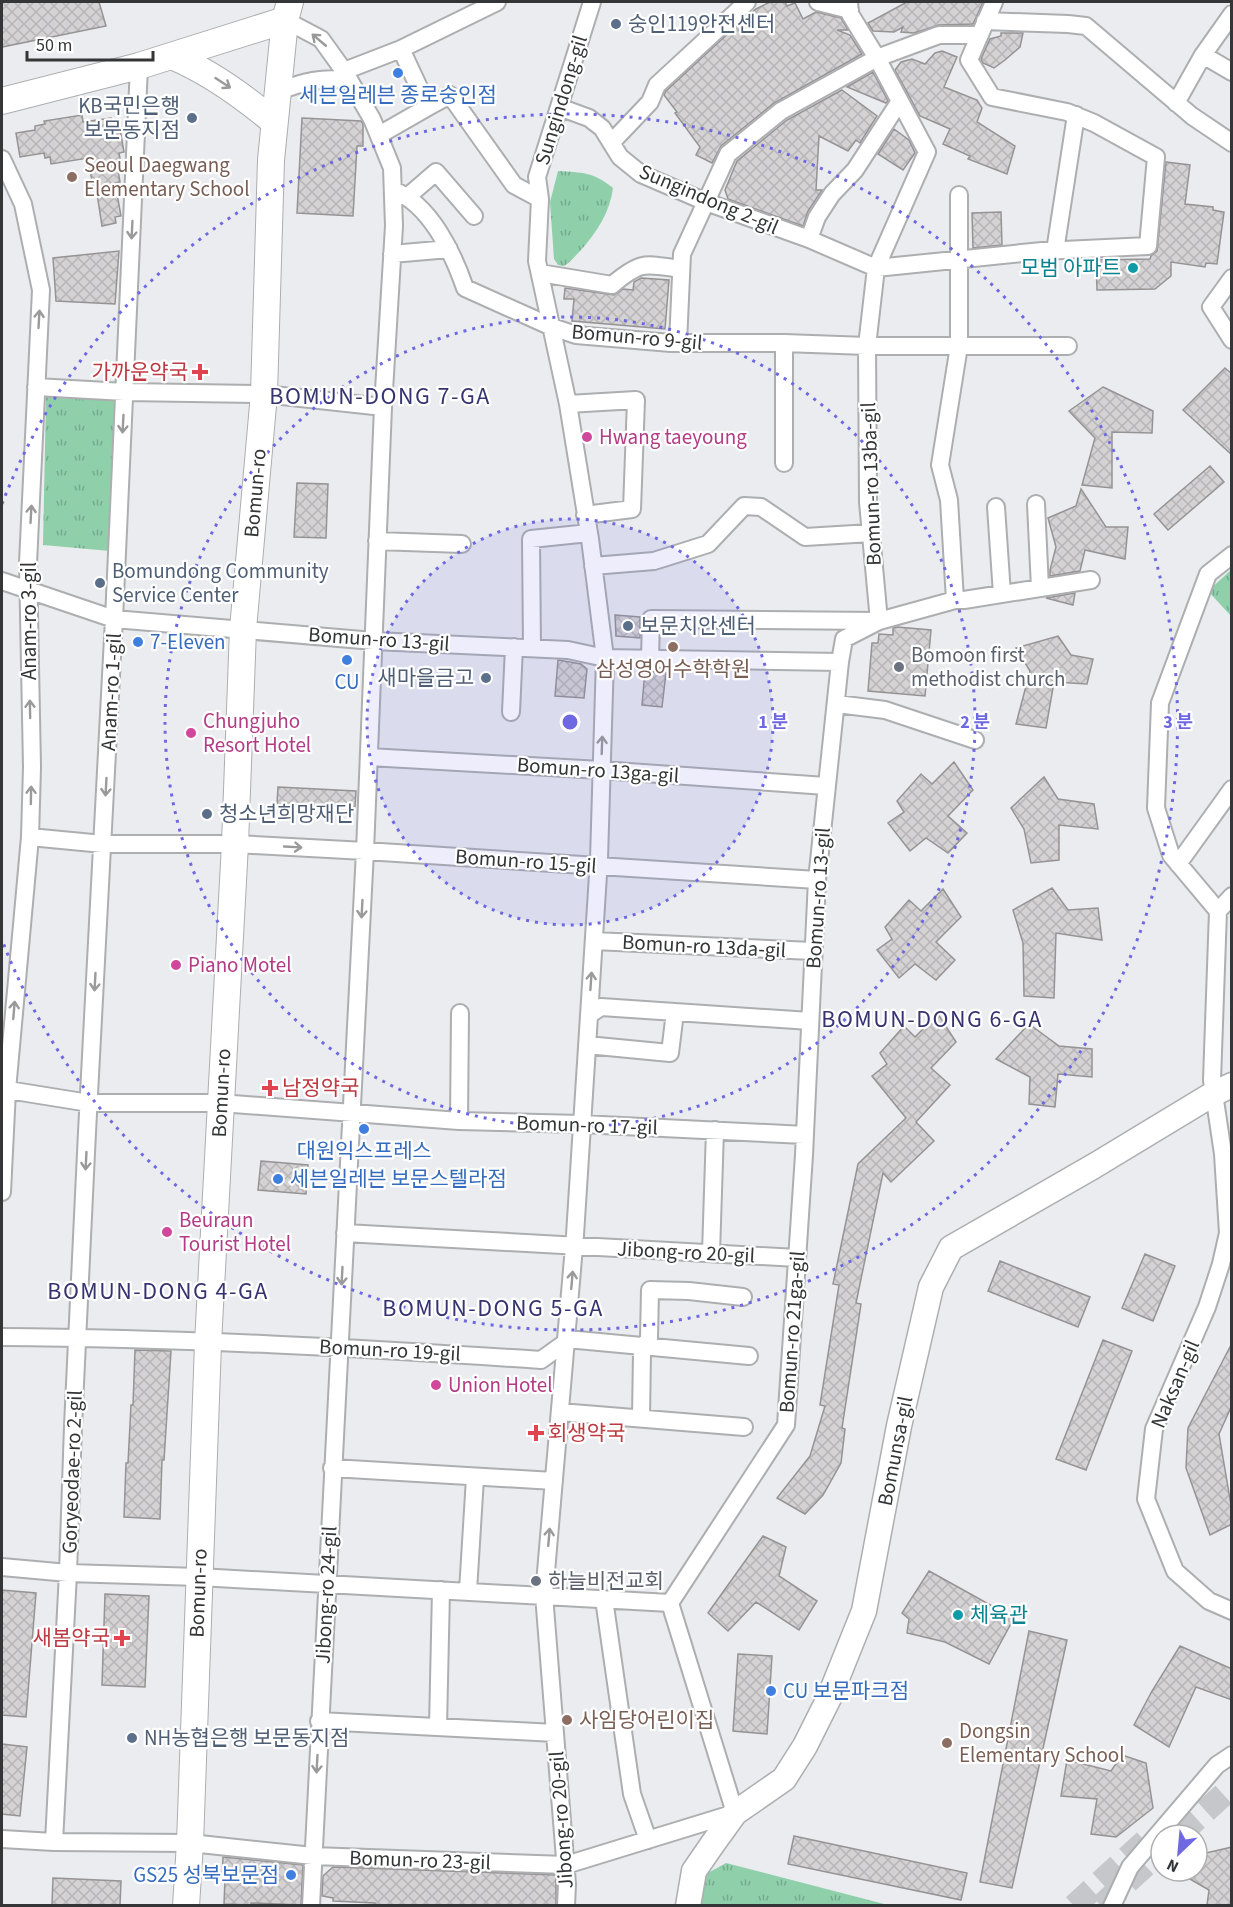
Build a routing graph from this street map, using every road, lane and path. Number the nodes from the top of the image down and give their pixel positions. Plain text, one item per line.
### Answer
1 (497, 2) edge
2 (592, 2) edge
3 (747, 2) edge
4 (818, 2) edge
5 (994, 2) edge
6 (849, 6) edge
7 (471, 7) edge
8 (290, 8) edge
9 (1232, 14) edge
10 (982, 28) junction
11 (401, 49) junction
12 (1203, 55) junction
13 (172, 56) junction
14 (877, 58) junction
15 (139, 66) junction
16 (1232, 72) edge
17 (347, 76) junction
18 (278, 92) junction
19 (2, 101) edge
20 (900, 101) junction
21 (1176, 103) junction
22 (428, 107) junction
23 (559, 107) junction
24 (1076, 115) junction
25 (274, 122) junction
26 (379, 135) junction
27 (611, 143) junction
28 (1232, 143) edge
29 (2, 159) edge
30 (400, 193) junction
31 (959, 195) dead end
32 (540, 199) junction
33 (706, 202) junction
34 (474, 216) dead end
35 (808, 239) junction
36 (449, 249) junction
37 (1055, 251) junction
38 (392, 254) junction
39 (960, 260) junction
40 (876, 268) junction
41 (681, 269) junction
42 (540, 273) junction
43 (1232, 278) edge
44 (552, 327) junction
45 (1232, 340) edge
46 (678, 343) junction
47 (784, 343) junction
48 (867, 346) junction
49 (959, 346) junction
50 (1068, 346) dead end
51 (36, 387) junction
52 (125, 392) junction
53 (264, 394) junction
54 (568, 404) junction
55 (383, 407) junction
56 (784, 463) dead end
57 (1036, 504) dead end
58 (996, 507) dead end
59 (585, 515) junction
60 (589, 533) junction
61 (871, 533) junction
62 (377, 541) junction
63 (462, 544) dead end
64 (1232, 555) edge
65 (593, 566) junction
66 (1091, 580) dead end
67 (2, 581) edge
68 (1040, 588) junction
69 (29, 590) junction
70 (1002, 594) junction
71 (955, 600) junction
72 (114, 619) junction
73 (879, 621) junction
74 (243, 629) junction
75 (374, 641) junction
76 (514, 647) junction
77 (532, 648) junction
78 (605, 658) junction
79 (650, 659) junction
80 (840, 662) junction
81 (837, 704) junction
82 (512, 712) dead end
83 (975, 740) dead end
84 (369, 757) junction
85 (601, 770) junction
86 (826, 786) junction
87 (1232, 789) edge
88 (30, 837) junction
89 (103, 844) junction
90 (235, 844) junction
91 (365, 851) junction
92 (1178, 864) junction
93 (599, 865) junction
94 (817, 879) junction
95 (1232, 896) edge
96 (1218, 911) junction
97 (594, 941) junction
98 (813, 951) junction
99 (675, 1012) junction
100 (460, 1013) dead end
101 (589, 1015) junction
102 (810, 1021) junction
103 (587, 1045) junction
104 (4, 1089) edge
105 (1222, 1089) edge
106 (89, 1103) junction
107 (220, 1103) junction
108 (351, 1113) junction
109 (459, 1121) junction
110 (582, 1124) junction
111 (715, 1130) junction
112 (805, 1135) junction
113 (1227, 1154) edge
114 (2, 1192) edge
115 (345, 1233) junction
116 (1230, 1233) edge
117 (575, 1245) junction
118 (711, 1253) junction
119 (797, 1258) junction
120 (743, 1297) dead end
121 (2, 1337) edge
122 (77, 1338) junction
123 (566, 1341) junction
124 (208, 1343) junction
125 (339, 1346) junction
126 (644, 1348) junction
127 (749, 1356) dead end
128 (560, 1412) junction
129 (641, 1418) junction
130 (744, 1427) dead end
131 (332, 1468) junction
132 (475, 1478) junction
133 (554, 1482) junction
134 (2, 1567) edge
135 (68, 1573) junction
136 (199, 1577) junction
137 (326, 1583) junction
138 (441, 1590) junction
139 (468, 1591) junction
140 (544, 1595) junction
141 (604, 1599) junction
142 (670, 1603) junction
143 (1232, 1611) edge
144 (319, 1721) junction
145 (438, 1727) junction
146 (555, 1733) junction
147 (1232, 1755) edge
148 (735, 1814) junction
149 (2, 1839) edge
150 (648, 1840) junction
151 (54, 1842) junction
152 (190, 1843) junction
153 (313, 1856) junction
154 (566, 1865) junction
155 (186, 1905) edge
156 (311, 1905) edge
157 (567, 1905) edge
158 (688, 1905) edge
159 (1112, 1905) edge

1 - 7 street
2 - 23 street, Sungindong-gil
3 - 27 street
4 - 6 street
5 - 10 street
6 - 14 street
7 - 11 street
8 - 13 main road
17 -> 8 street
8 - 18 main road, Bomun-ro
9 - 12 street
10 - 14 street
10 - 21 street
10 - 24 street, Sungindong 2-gil
11 - 17 street
11 - 22 street
12 - 16 street
12 - 21 street
13 - 15 main road
13 -> 25 main road
14 - 20 street
14 - 33 street
15 - 19 main road
15 -> 52 street, Anam-ro 1-gil
17 - 18 street
17 - 26 street
18 - 25 main road, Bomun-ro
20 - 35 street
20 - 40 street
21 - 28 street
22 - 26 street
22 - 32 street, Sungindong-gil
23 - 27 street, Sungindong 2-gil
23 - 32 street, Sungindong-gil
24 - 37 street
24 - 37 street, Sungindong 2-gil
25 - 53 main road, Bomun-ro
26 - 30 street
27 - 33 street, Sungindong 2-gil
51 -> 29 street, Anam-ro 3-gil
30 - 34 street
30 - 36 street, Bomun-ro 9-gil
30 - 38 street
31 - 39 street
32 - 42 street, Sungindong-gil
33 - 35 street, Sungindong 2-gil
33 - 41 street
35 - 40 street, Sungindong 2-gil
36 - 38 street
36 - 44 street, Bomun-ro 9-gil
37 - 39 street, Sungindong 2-gil
38 - 55 street
39 - 40 street, Sungindong 2-gil
39 - 49 street
40 - 48 street
41 - 42 street
41 - 46 street
42 - 44 street, Sungindong-gil
43 - 45 street
44 - 46 street, Bomun-ro 9-gil
44 - 54 street, Sungindong-gil
46 - 47 street, Bomun-ro 9-gil
47 - 48 street, Bomun-ro 9-gil
47 - 56 street
48 - 49 street, Bomun-ro 9-gil
48 - 61 street, Bomun-ro 13ba-gil
49 - 50 street, Bomun-ro 9-gil
49 - 71 street
51 - 52 street
69 -> 51 street, Anam-ro 3-gil
52 - 53 street
52 -> 72 street, Anam-ro 1-gil
53 - 55 street
53 - 74 main road, Bomun-ro
54 - 59 street, Sungindong-gil
54 - 59 street
55 - 62 street
57 - 68 street
58 - 70 street
59 - 60 street, Bomun-ro 13da-gil
60 - 65 street, Bomun-ro 13da-gil
60 - 77 street
61 - 65 street
61 - 73 street, Bomun-ro 13ba-gil
62 - 63 street
62 - 75 street
64 - 92 street
65 - 78 street, Bomun-ro 13da-gil
66 - 68 street
67 - 69 street, Bomun-ro 13-gil
68 - 70 street
69 - 72 street, Bomun-ro 13-gil
88 -> 69 street, Anam-ro 3-gil
70 - 71 street
71 - 73 street, Bomun-ro 13-gil
72 - 74 street, Bomun-ro 13-gil
72 -> 89 street, Anam-ro 1-gil
73 - 79 street, Bomun-ro 13-gil
73 - 80 street, Bomun-ro 13-gil
74 - 75 street, Bomun-ro 13-gil
74 - 90 main road, Bomun-ro
75 - 76 street, Bomun-ro 13-gil
75 - 84 street
76 - 77 street, Bomun-ro 13-gil
76 - 82 street
77 - 78 street, Bomun-ro 13-gil
78 - 79 street, Bomun-ro 13-gil
85 -> 78 street, Bomun-ro 13da-gil
79 - 80 street, Bomun-ro 13-gil
80 - 81 street, Bomun-ro 13-gil
81 - 83 street
81 - 86 street, Bomun-ro 13-gil
84 - 85 street, Bomun-ro 13ga-gil
84 - 91 street
85 - 86 street, Bomun-ro 13ga-gil
85 - 93 street, Bomun-ro 13da-gil
86 - 94 street, Bomun-ro 13-gil
87 - 92 street
88 - 89 street
104 -> 88 street, Anam-ro 3-gil
89 - 90 street
89 -> 106 street, Anam-ro 1-gil
90 -> 91 street, Bomun-ro 15-gil
90 - 107 main road, Bomun-ro
91 - 93 street, Bomun-ro 15-gil
91 -> 108 street
92 - 96 street
93 - 94 street, Bomun-ro 15-gil
93 - 97 street, Bomun-ro 13da-gil
94 - 98 street, Bomun-ro 13-gil
95 - 96 street
96 - 105 street, Naksan-gil
97 - 98 street, Bomun-ro 13da-gil
101 -> 97 street, Bomun-ro 13da-gil
98 - 102 street, Bomun-ro 13-gil
99 - 101 street
99 - 102 street
99 - 103 street
100 - 109 street
101 - 103 street, Bomun-ro 13da-gil
102 - 112 street, Bomun-ro 13-gil
103 - 110 street, Bomun-ro 13da-gil
104 - 106 street, Bomun-ro 17-gil
104 - 114 street, Anam-ro 3-gil
105 - 113 street, Naksan-gil
105 - 148 street, Bomunsa-gil
106 - 107 street, Bomun-ro 17-gil
106 -> 122 street, Goryeodae-ro 2-gil
107 - 108 street, Bomun-ro 17-gil
107 - 124 main road, Bomun-ro
108 - 109 street, Bomun-ro 17-gil
108 - 115 street, Jibong-ro 24-gil
109 - 110 street, Bomun-ro 17-gil
110 - 111 street, Bomun-ro 17-gil
110 - 117 street, Jibong-ro 20-gil
111 - 112 street, Bomun-ro 17-gil
111 - 118 street
112 - 119 street, Bomun-ro 21ga-gil
113 - 116 street, Naksan-gil
115 - 117 street
115 -> 125 street, Jibong-ro 24-gil
116 - 143 street, Naksan-gil
117 - 118 street, Jibong-ro 20-gil
123 -> 117 street, Jibong-ro 20-gil
118 - 119 street, Jibong-ro 20-gil
119 - 142 street, Bomun-ro 21ga-gil
120 - 126 street
121 - 122 street
122 - 124 street
122 - 135 street, Goryeodae-ro 2-gil
123 - 125 street, Bomun-ro 19-gil
123 - 126 street
123 - 128 street, Jibong-ro 20-gil
124 - 125 street, Bomun-ro 19-gil
124 - 136 main road, Bomun-ro
125 - 131 street, Jibong-ro 24-gil
126 - 127 street
126 - 129 street
128 - 129 street
128 - 133 street, Jibong-ro 20-gil
129 - 130 street
131 - 132 street
131 - 137 street, Jibong-ro 24-gil
132 - 133 street
132 - 139 street
140 -> 133 street, Jibong-ro 20-gil
134 - 135 street
135 - 136 street
135 - 151 street, Goryeodae-ro 2-gil
136 - 137 street
136 - 152 main road, Bomun-ro
137 - 138 street
137 - 144 street, Jibong-ro 24-gil
138 - 139 street
138 - 145 street
139 - 140 street
140 - 141 street
140 - 146 street, Jibong-ro 20-gil
141 - 142 street
141 - 150 street
142 - 148 street
144 - 145 street
144 -> 153 street, Jibong-ro 24-gil
145 - 146 street
146 - 154 street, Jibong-ro 20-gil
147 - 159 street
148 - 150 street, Bomun-ro 23-gil
148 - 158 street, Bomunsa-gil
149 - 151 street
150 - 154 street, Bomun-ro 23-gil
151 - 152 street
152 - 153 street, Bomun-ro 23-gil
152 - 155 main road, Bomun-ro
153 - 154 street, Bomun-ro 23-gil
153 - 156 street, Jibong-ro 24-gil
154 - 157 street, Jibong-ro 20-gil

